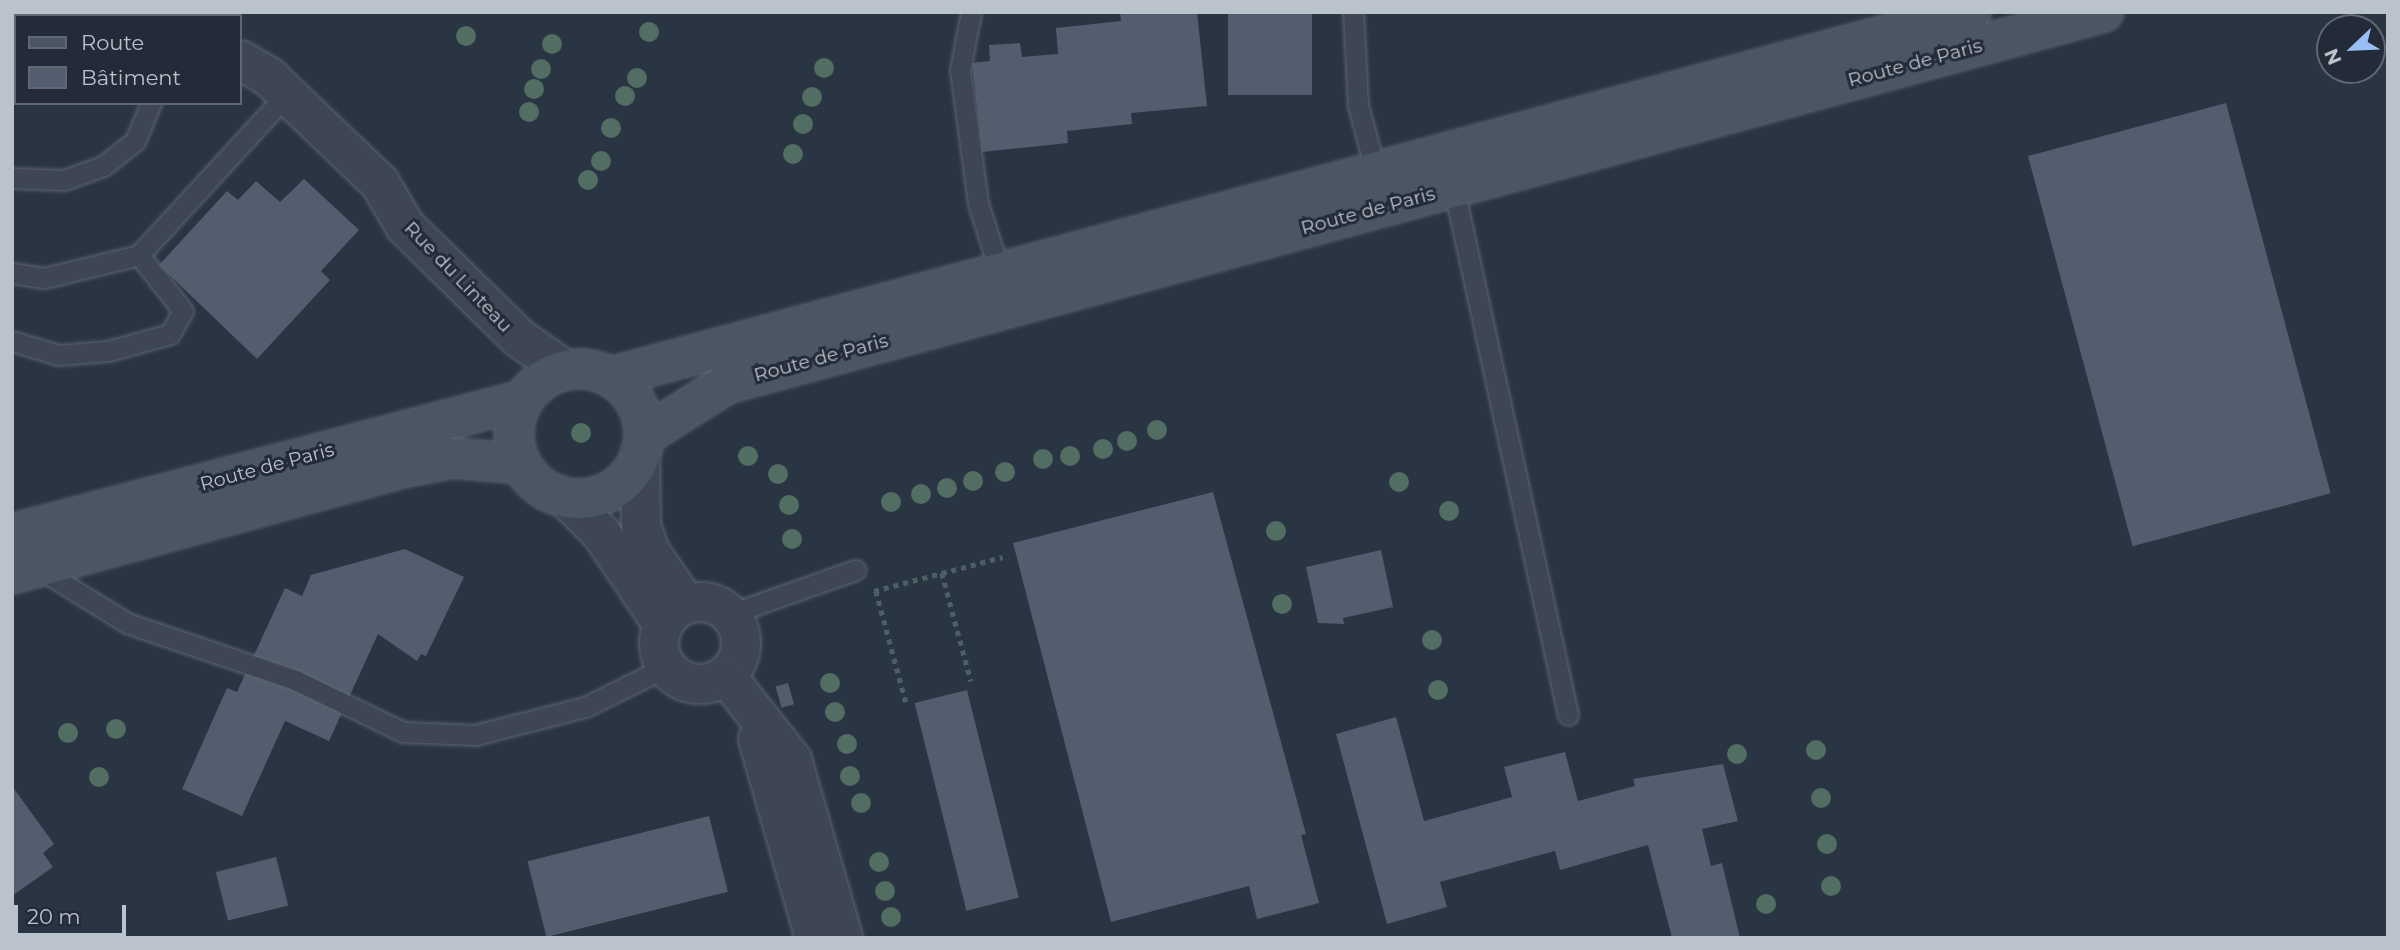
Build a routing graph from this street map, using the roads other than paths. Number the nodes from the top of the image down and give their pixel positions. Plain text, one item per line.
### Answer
1 (971, 12) edge
2 (1353, 12) edge
3 (1971, 12) edge
4 (2105, 12) edge
5 (242, 62) edge
6 (286, 95) junction
7 (150, 105) edge
8 (1376, 173) junction
9 (12, 178) edge
10 (1454, 189) junction
11 (139, 255) junction
12 (12, 273) edge
13 (991, 273) junction
14 (12, 341) edge
15 (565, 370) junction
16 (611, 377) junction
17 (523, 400) junction
18 (642, 445) junction
19 (521, 464) junction
20 (566, 498) junction
21 (12, 534) edge
22 (855, 570) dead end
23 (25, 571) edge
24 (730, 614) junction
25 (674, 615) junction
26 (666, 667) junction
27 (736, 688) junction
28 (1568, 715) dead end
29 (815, 938) edge
30 (844, 938) edge

1 - 13 lane
2 - 8 lane
3 - 8 main road, Route de Paris
4 - 10 main road, Route de Paris
5 - 6 street, Rue du Linteau
6 - 11 lane
6 - 15 street, Rue du Linteau
7 - 9 lane
8 - 13 main road, Route de Paris
10 - 18 main road, Route de Paris
10 - 28 lane
11 - 12 lane
11 - 14 lane
13 - 16 main road, Route de Paris
15 - 16 main road
15 - 17 main road
16 - 18 main road
17 - 19 main road
17 - 21 main road, Route de Paris
18 - 20 main road
18 - 25 street
19 - 20 main road
19 - 23 main road, Route de Paris
20 - 25 street
22 - 24 lane
23 - 26 lane
24 - 25 street
24 - 27 street
25 - 26 street
26 - 27 street
27 - 29 street
27 - 30 street

